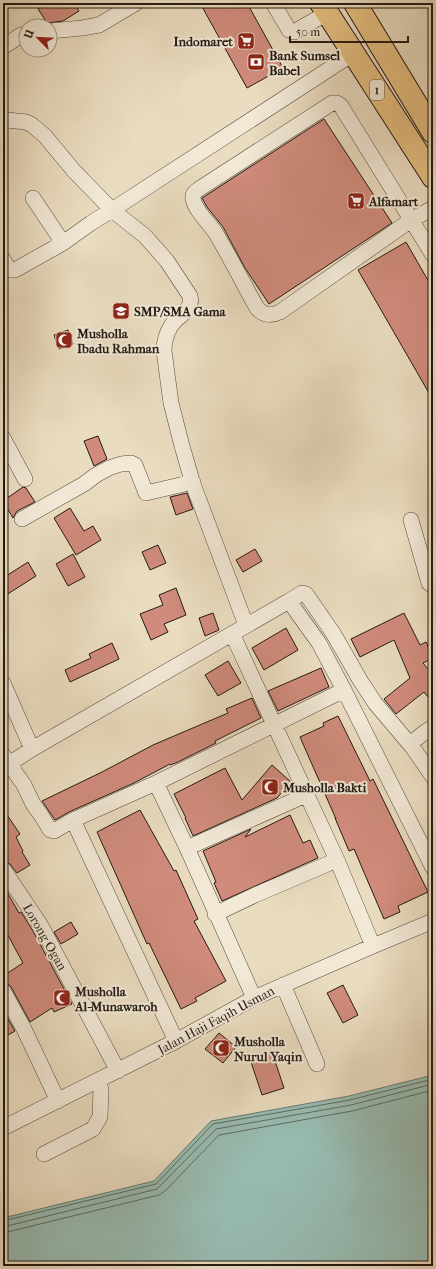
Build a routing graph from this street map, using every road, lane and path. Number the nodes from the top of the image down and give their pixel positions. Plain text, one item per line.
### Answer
1 (273, 3) edge
2 (355, 3) edge
3 (126, 6) edge
4 (324, 8) edge
5 (58, 30) edge
6 (18, 37) edge
7 (3, 47) edge
8 (354, 53) junction
9 (7, 120) dead end
10 (431, 126) edge
11 (433, 177) edge
12 (33, 198) dead end
13 (433, 208) edge
14 (112, 210) junction
15 (412, 220) junction
16 (63, 243) junction
17 (433, 255) edge
18 (3, 259) edge
19 (3, 438) edge
20 (24, 479) dead end
21 (193, 482) junction
22 (22, 519) dead end
23 (411, 520) dead end
24 (428, 553) edge
25 (433, 586) edge
26 (289, 600) junction
27 (246, 625) junction
28 (333, 634) junction
29 (235, 640) dead end
30 (319, 643) junction
31 (3, 683) edge
32 (344, 690) junction
33 (274, 726) junction
34 (433, 727) edge
35 (410, 744) junction
36 (32, 749) junction
37 (6, 760) edge
38 (433, 776) edge
39 (156, 783) junction
40 (306, 795) junction
41 (73, 820) junction
42 (187, 848) junction
43 (337, 860) junction
44 (433, 868) edge
45 (3, 869) edge
46 (216, 914) junction
47 (433, 921) edge
48 (373, 946) junction
49 (283, 986) junction
50 (3, 991) edge
51 (254, 998) junction
52 (176, 1041) junction
53 (317, 1064) dead end
54 (118, 1071) junction
55 (97, 1081) junction
56 (58, 1101) junction
57 (3, 1128) edge
58 (44, 1154) dead end

1 - 4 street
2 - 10 highway, 1
3 - 5 street
4 - 8 highway, 1
6 - 7 street
8 - 11 highway, 1
8 - 14 street
9 - 14 street
12 - 16 street
13 - 15 street
14 - 16 street
14 - 21 street
15 - 15 street
15 - 17 street
16 - 18 street
19 - 20 street
21 - 22 street
21 - 27 street
23 - 24 street
24 - 25 street
26 - 27 street
26 - 28 street
26 - 30 street
27 - 36 street
28 - 30 street
28 - 35 street
29 - 33 street
30 - 32 street
31 - 36 street
32 - 33 street
32 - 44 street
33 - 39 street
33 - 40 street
34 - 35 street
35 - 38 street
36 - 37 street
37 - 41 street
39 - 41 street
39 - 42 street
40 - 42 street
40 - 43 street
41 - 52 street
42 - 46 street
43 - 46 street
43 - 48 street
45 - 54 street, Lorong Ogan
46 - 51 street
47 - 48 street, Jalan Haji Faqih Usman
48 - 49 street, Jalan Haji Faqih Usman
49 - 51 street, Jalan Haji Faqih Usman
49 - 53 street
50 - 56 street
51 - 52 street, Jalan Haji Faqih Usman
52 - 54 street, Jalan Haji Faqih Usman
54 - 55 street, Jalan Haji Faqih Usman
55 - 56 street, Jalan Haji Faqih Usman
55 - 58 street
56 - 57 street, Jalan Haji Faqih Usman

